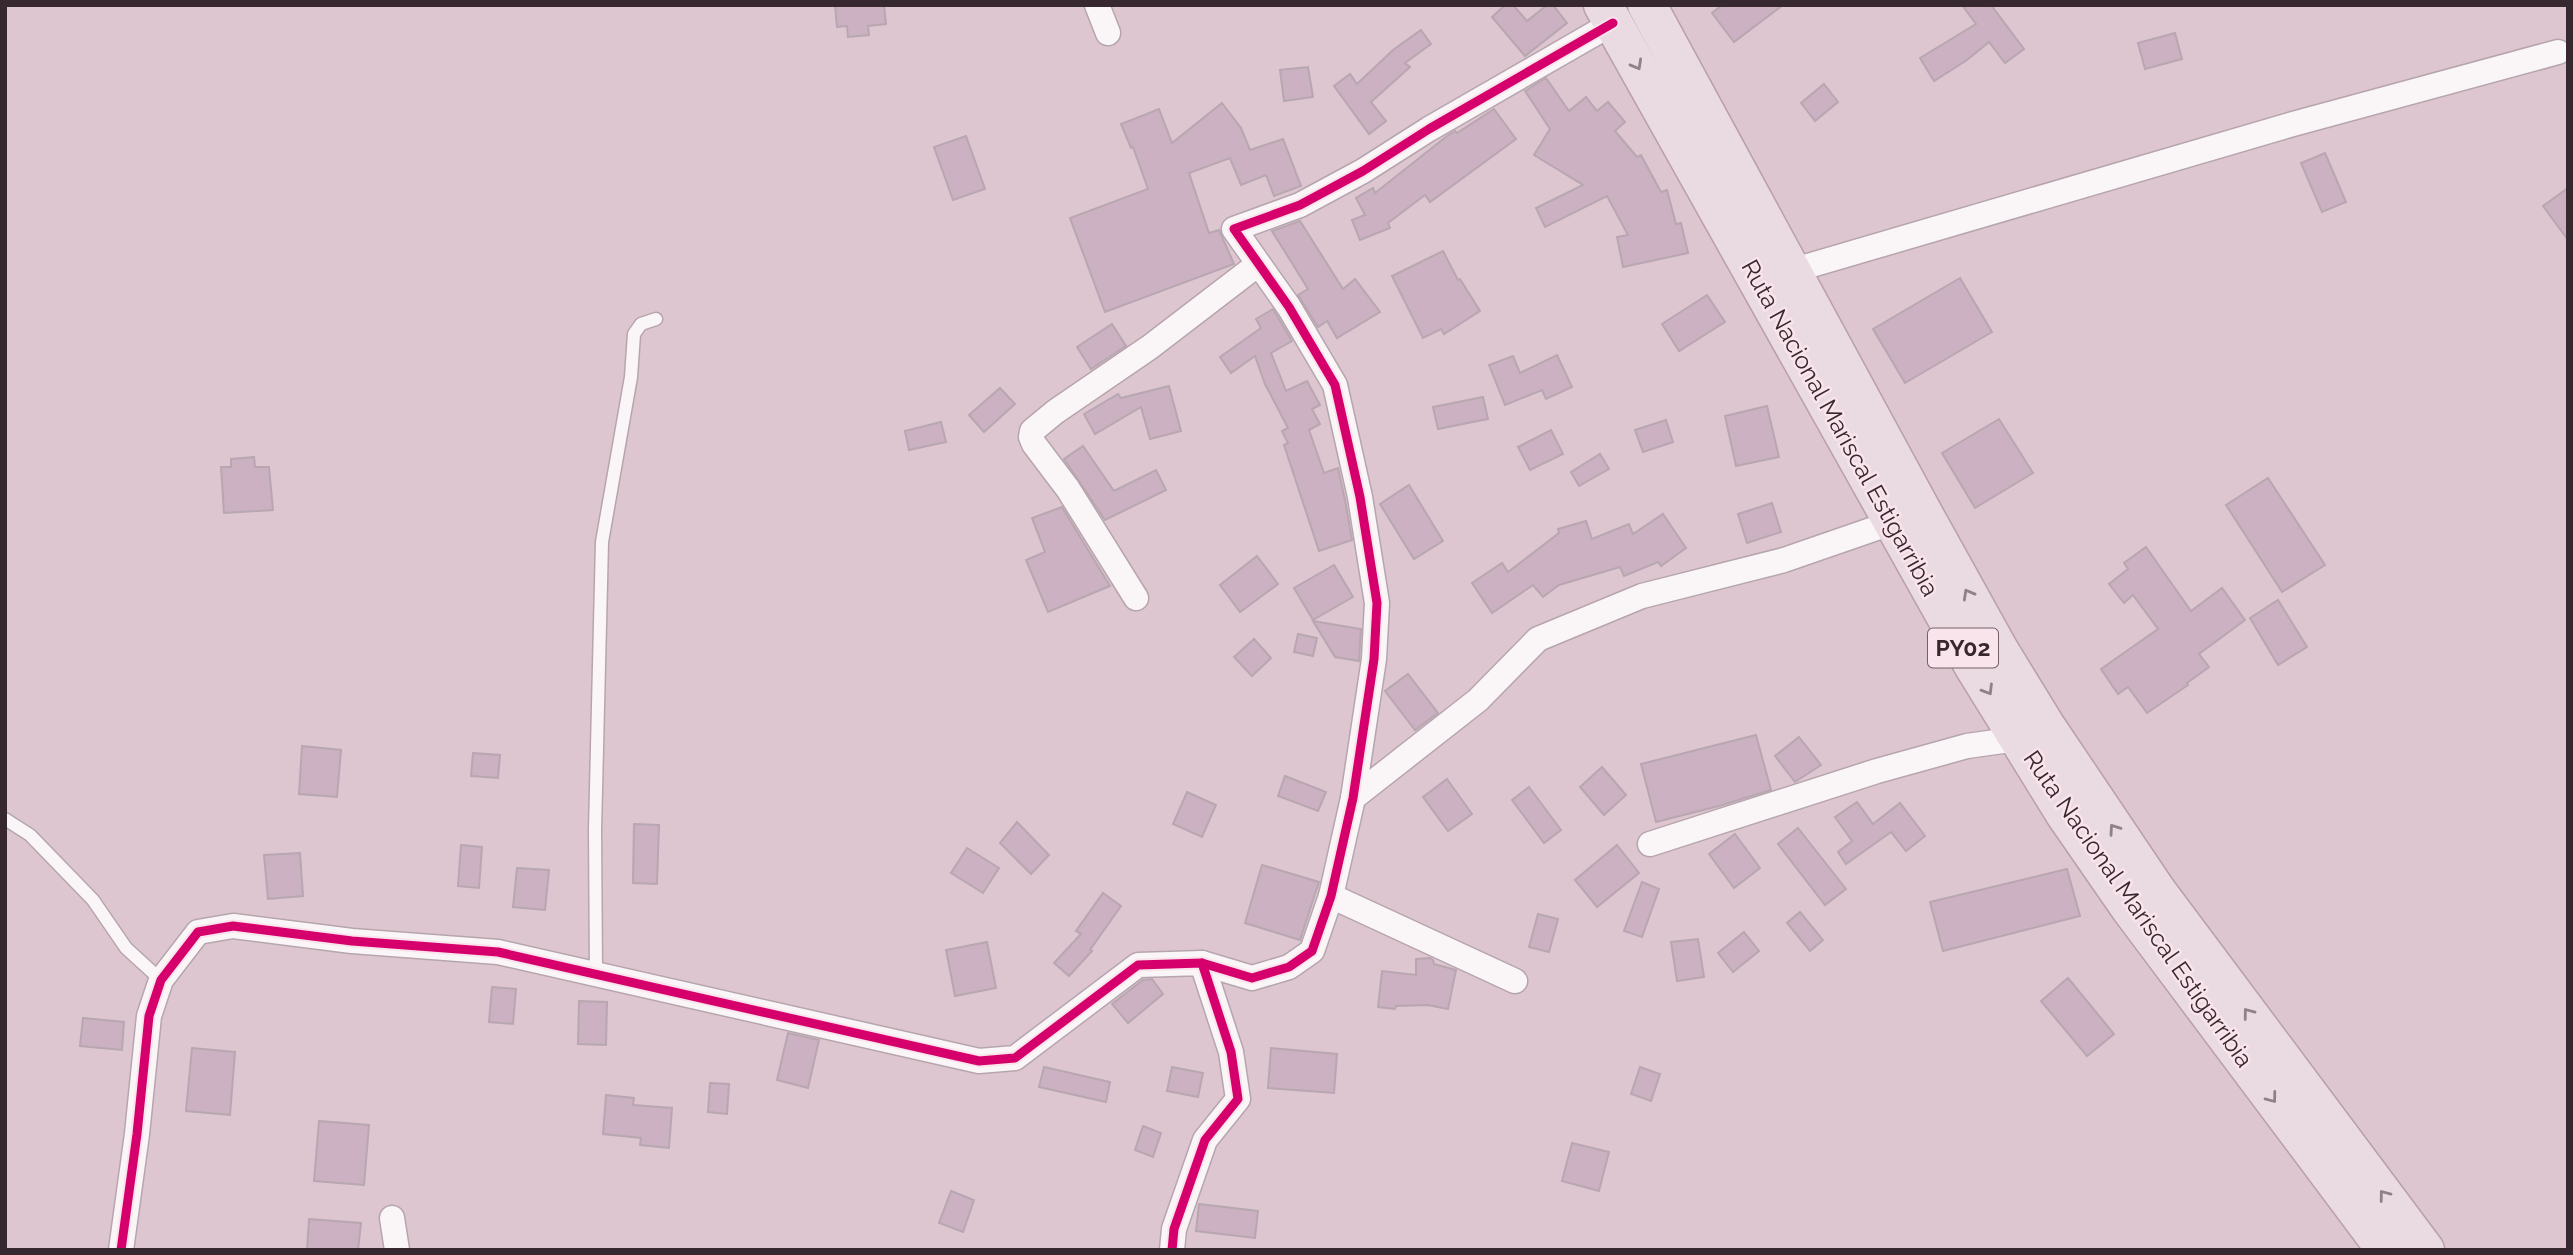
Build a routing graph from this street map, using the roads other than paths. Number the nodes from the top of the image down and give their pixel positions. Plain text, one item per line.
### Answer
1 (1097, 5) edge
2 (1647, 5) edge
3 (1608, 14) edge
4 (1108, 33) dead end
5 (2563, 51) edge
6 (1257, 265) junction
7 (1791, 271) junction
8 (656, 319) dead end
9 (1894, 522) junction
10 (1136, 598) dead end
11 (2017, 739) junction
12 (1353, 798) junction
13 (5, 819) edge
14 (1650, 844) dead end
15 (1331, 896) junction
16 (1202, 963) junction
17 (596, 974) junction
18 (161, 980) junction
19 (1515, 981) dead end
20 (392, 1219) dead end
21 (121, 1250) edge
22 (397, 1250) edge
23 (1172, 1250) edge
24 (2386, 1250) edge
25 (2425, 1250) edge

1 - 4 street
2 - 7 highway, Ruta Nacional Mariscal Estigarribia / PY02
3 - 6 street
3 -> 9 highway, Ruta Nacional Mariscal Estigarribia / PY02
5 - 7 street
6 - 10 street
6 - 12 street
25 -> 7 highway, Ruta Nacional Mariscal Estigarribia / PY02
8 - 17 lane
9 -> 11 highway, Ruta Nacional Mariscal Estigarribia / PY02
9 - 12 street
11 - 14 street
11 -> 24 highway, Ruta Nacional Mariscal Estigarribia / PY02
12 - 15 street
13 - 18 lane
15 - 16 street
15 - 19 street
16 - 17 street
16 - 23 street
17 - 18 street
18 - 21 street
20 - 22 street

